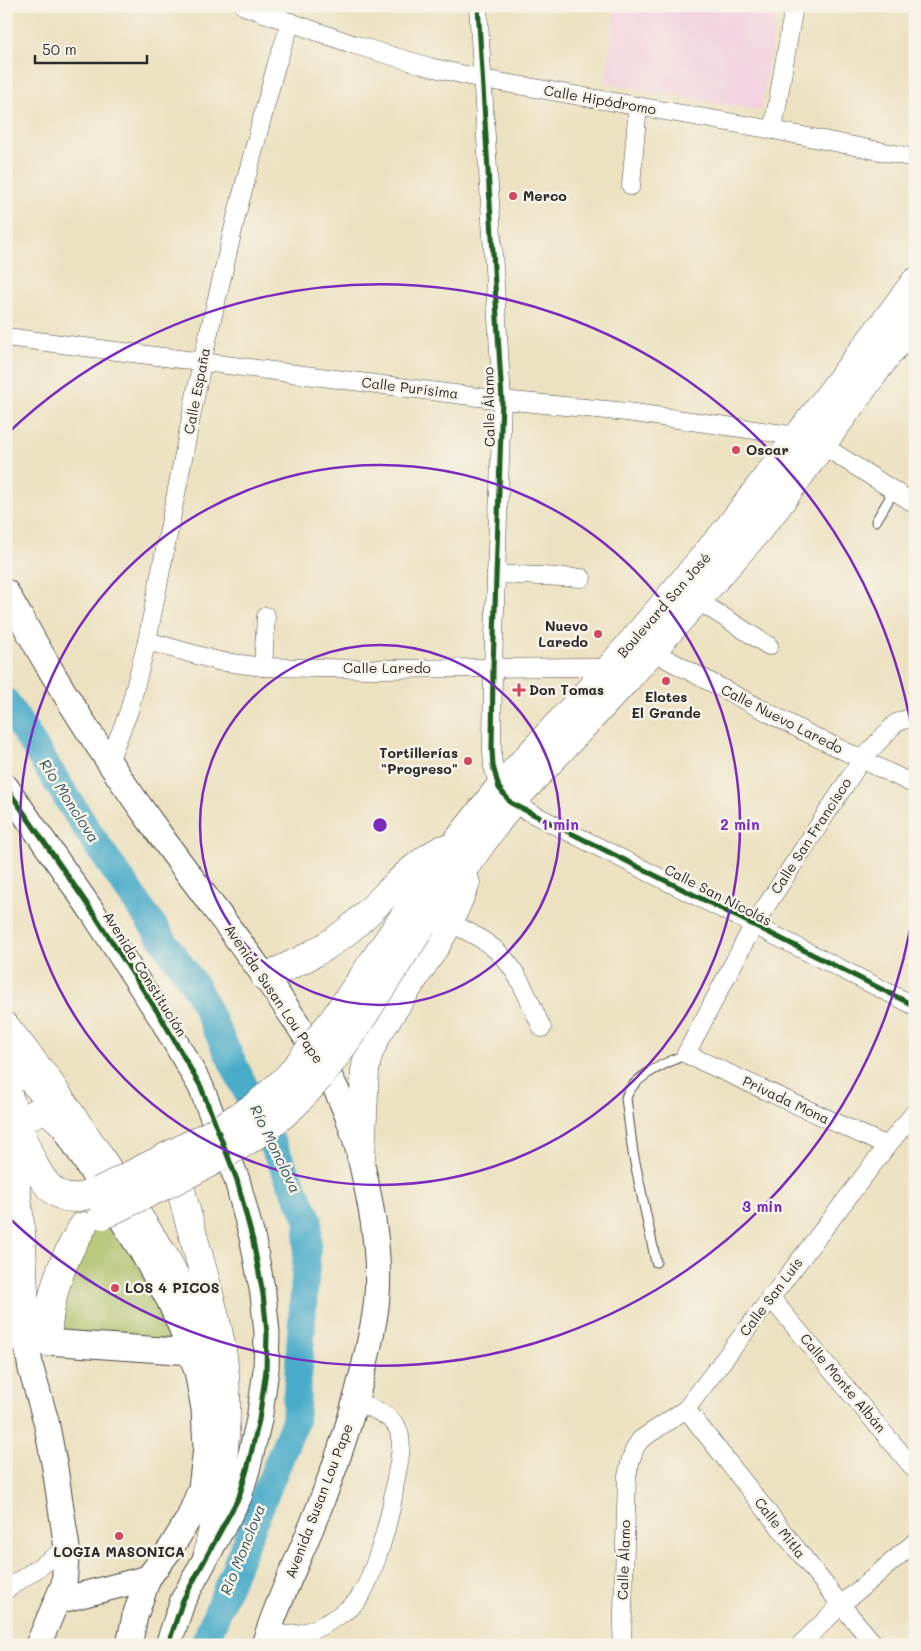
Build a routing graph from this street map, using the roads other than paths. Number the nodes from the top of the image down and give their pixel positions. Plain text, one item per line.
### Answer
1 (244, 6) edge
2 (478, 6) edge
3 (794, 6) edge
4 (291, 22) junction
5 (483, 79) junction
6 (638, 106) junction
7 (773, 130) junction
8 (915, 158) edge
9 (631, 186) dead end
10 (915, 282) edge
11 (915, 322) edge
12 (6, 338) edge
13 (202, 362) junction
14 (502, 400) junction
15 (810, 440) junction
16 (777, 464) junction
17 (894, 491) junction
18 (915, 504) edge
19 (776, 508) junction
20 (876, 520) dead end
21 (730, 526) junction
22 (496, 574) junction
23 (582, 578) dead end
24 (6, 592) edge
25 (697, 600) junction
26 (266, 616) dead end
27 (147, 641) junction
28 (642, 646) junction
29 (769, 646) dead end
30 (263, 666) junction
31 (493, 667) junction
32 (618, 674) junction
33 (915, 720) edge
34 (862, 759) junction
35 (109, 761) junction
36 (915, 786) edge
37 (6, 787) edge
38 (505, 795) junction
39 (466, 845) junction
40 (412, 922) junction
41 (449, 922) junction
42 (753, 926) junction
43 (265, 977) junction
44 (915, 1006) edge
45 (6, 1027) edge
46 (542, 1028) dead end
47 (686, 1054) junction
48 (6, 1061) edge
49 (6, 1088) edge
50 (915, 1112) edge
51 (61, 1122) junction
52 (11, 1125) edge
53 (887, 1146) junction
54 (361, 1157) junction
55 (11, 1174) edge
56 (178, 1178) junction
57 (95, 1211) junction
58 (15, 1262) edge
59 (656, 1262) dead end
60 (770, 1297) junction
61 (27, 1340) edge
62 (191, 1352) junction
63 (226, 1396) junction
64 (355, 1401) junction
65 (686, 1409) junction
66 (915, 1470) edge
67 (627, 1476) joint
68 (915, 1542) edge
69 (67, 1548) junction
70 (208, 1552) junction
71 (148, 1578) junction
72 (6, 1590) edge
73 (58, 1600) junction
74 (841, 1604) junction
75 (266, 1640) edge
76 (38, 1645) edge
77 (129, 1645) edge
78 (168, 1645) edge
79 (622, 1645) edge
80 (800, 1645) edge
81 (875, 1645) edge

1 - 4 street, Calle Hipódromo
2 - 5 street, Calle Álamo
3 - 7 street
4 - 5 street, Calle Hipódromo
4 - 13 street, Calle España
5 - 6 street, Calle Hipódromo
5 - 14 street, Calle Álamo
6 - 7 street, Calle Hipódromo
6 - 9 street
7 - 8 street, Calle Hipódromo
10 - 15 main road, Boulevard San José
11 - 15 main road, Boulevard San José
12 - 13 street, Calle Purísima
13 - 14 street, Calle Purísima
13 - 27 street, Calle España
14 - 15 street, Calle Purísima
14 - 22 street, Calle Álamo
15 - 16 main road, Boulevard San José
15 - 17 street, Calle Purísima
15 - 19 main road, Boulevard San José
16 - 19 main road
16 - 21 main road, Boulevard San José
17 - 18 street, Calle Purísima
17 - 20 lane
19 - 21 main road
19 - 25 main road, Boulevard San José
21 - 28 main road, Boulevard San José
22 - 23 street
22 - 31 street, Calle Álamo
24 - 35 street, Avenida Susan Lou Pape
25 - 28 main road, Boulevard San José
25 - 29 street
26 - 30 street
27 - 30 street, Calle Laredo
27 - 35 street, Calle España
28 - 32 main road, Boulevard San José
28 - 34 street, Calle Nuevo Laredo
30 - 31 street, Calle Laredo
31 - 32 street, Calle Laredo
31 - 38 street, Calle Álamo
32 - 38 main road, Boulevard San José
33 - 34 street, Calle San Francisco
34 - 36 street, Calle Nuevo Laredo
34 - 42 street, Calle San Francisco
35 - 43 street, Avenida Susan Lou Pape
37 - 70 street, Avenida Constitución
38 - 39 main road, Boulevard San José
38 - 42 street, Calle San Nicolás
39 - 40 main road, Boulevard San José
39 - 41 main road
39 - 43 main road
40 - 56 main road, bridge
40 - 57 main road, bridge
41 - 46 street
41 - 54 main road
42 - 44 street, Calle San Nicolás
42 - 47 street, Calle San Francisco
43 - 54 street, Avenida Susan Lou Pape
45 - 63 main road
47 - 53 street, Privada Mona
47 - 59 lane
48 - 51 main road
49 - 52 main road
50 - 53 street, Calle San Luis
51 - 52 main road
51 - 62 street
52 - 55 main road
52 - 57 main road
53 - 60 street, Calle San Luis
54 - 64 street, Avenida Susan Lou Pape
55 - 58 main road
56 - 57 main road, bridge
56 - 63 main road
57 - 58 main road
57 - 61 main road
58 - 61 main road
60 - 65 street, Calle San Luis
60 - 66 street, Calle Monte Albán
61 - 62 street
61 - 69 street
62 - 71 street
63 - 70 main road
64 - 75 street, Avenida Susan Lou Pape
64 - 75 street
65 - 67 street, Calle San Luis
65 - 74 street, Calle Mitla
67 - 79 street, Calle Álamo
68 - 74 street
69 - 72 street
69 - 73 street
70 - 78 street, Avenida Constitución
71 - 73 street
71 - 77 street
73 - 76 street
74 - 80 street
74 - 81 street, Calle Mitla

